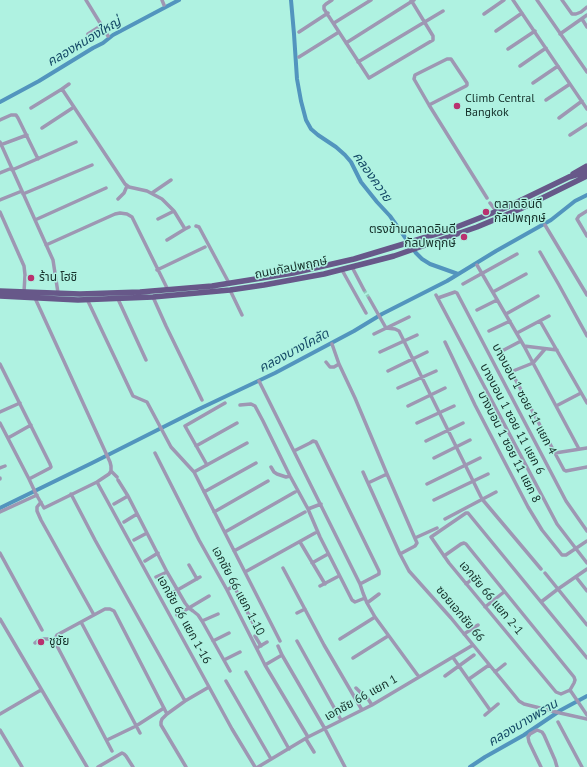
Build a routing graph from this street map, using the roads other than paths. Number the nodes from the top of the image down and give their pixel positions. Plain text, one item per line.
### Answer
1 (86, 0) edge
2 (162, 0) edge
3 (332, 0) edge
4 (371, 0) edge
5 (504, 0) edge
6 (513, 0) edge
7 (537, 0) edge
8 (562, 0) edge
9 (412, 1) edge
10 (164, 5) dead end
11 (443, 12) dead end
12 (328, 13) junction
13 (522, 13) junction
14 (585, 13) edge
15 (484, 14) dead end
16 (425, 22) junction
17 (334, 23) junction
18 (102, 25) junction
19 (587, 27) edge
20 (496, 31) dead end
21 (535, 31) junction
22 (298, 32) dead end
23 (339, 32) junction
24 (88, 34) dead end
25 (560, 34) junction
26 (108, 36) dead end
27 (346, 43) junction
28 (546, 48) junction
29 (508, 49) dead end
30 (299, 57) dead end
31 (358, 62) junction
32 (520, 66) dead end
33 (558, 66) junction
34 (587, 72) edge
35 (533, 83) dead end
36 (69, 84) dead end
37 (570, 84) junction
38 (62, 89) junction
39 (546, 100) dead end
40 (582, 101) junction
41 (429, 105) junction
42 (74, 107) junction
43 (31, 108) dead end
44 (587, 109) edge
45 (559, 118) dead end
46 (0, 120) edge
47 (587, 124) edge
48 (42, 128) dead end
49 (27, 135) junction
50 (570, 135) dead end
51 (76, 142) dead end
52 (0, 144) edge
53 (38, 158) junction
54 (92, 165) dead end
55 (587, 166) edge
56 (12, 169) junction
57 (587, 171) edge
58 (0, 173) edge
59 (587, 176) edge
60 (569, 177) junction
61 (587, 179) edge
62 (170, 180) dead end
63 (571, 184) junction
64 (126, 186) junction
65 (106, 188) dead end
66 (22, 193) junction
67 (152, 193) junction
68 (487, 198) dead end
69 (118, 199) dead end
70 (0, 200) edge
71 (490, 203) dead end
72 (174, 211) junction
73 (496, 211) junction
74 (587, 211) edge
75 (0, 212) edge
76 (158, 219) dead end
77 (35, 220) junction
78 (545, 225) dead end
79 (196, 226) dead end
80 (587, 236) edge
81 (167, 240) dead end
82 (46, 245) junction
83 (205, 247) dead end
84 (540, 252) dead end
85 (516, 254) dead end
86 (477, 265) dead end
87 (352, 267) junction
88 (157, 270) junction
89 (342, 270) junction
90 (482, 274) junction
91 (526, 274) dead end
92 (229, 283) junction
93 (463, 284) dead end
94 (168, 290) junction
95 (230, 290) junction
96 (364, 290) tunnel mouth
97 (0, 291) edge
98 (24, 292) junction
99 (493, 292) junction
100 (58, 294) junction
101 (587, 295) edge
102 (0, 296) edge
103 (437, 296) joint
104 (538, 296) dead end
105 (153, 297) junction
106 (35, 298) junction
107 (369, 298) tunnel mouth
108 (118, 299) junction
109 (87, 300) junction
110 (497, 300) junction
111 (477, 310) dead end
112 (366, 313) dead end
113 (506, 314) junction
114 (242, 315) dead end
115 (549, 316) dead end
116 (409, 317) dead end
117 (510, 321) junction
118 (540, 321) junction
119 (386, 328) junction
120 (489, 331) dead end
121 (516, 333) junction
122 (374, 334) dead end
123 (417, 335) dead end
124 (587, 336) edge
125 (404, 341) junction
126 (521, 341) junction
127 (445, 342) dead end
128 (332, 344) dead end
129 (524, 346) junction
130 (545, 349) junction
131 (557, 350) junction
132 (380, 352) dead end
133 (427, 352) dead end
134 (500, 352) dead end
135 (413, 359) junction
136 (146, 360) dead end
137 (326, 362) dead end
138 (532, 363) junction
139 (0, 364) edge
140 (339, 364) junction
141 (388, 371) dead end
142 (436, 371) dead end
143 (422, 378) junction
144 (260, 381) dead end
145 (398, 388) dead end
146 (445, 388) dead end
147 (581, 393) junction
148 (431, 395) junction
149 (202, 400) dead end
150 (20, 403) junction
151 (225, 404) dead end
152 (587, 404) edge
153 (240, 405) dead end
154 (408, 406) dead end
155 (454, 406) dead end
156 (556, 406) junction
157 (0, 412) edge
158 (439, 413) junction
159 (0, 423) edge
160 (237, 423) dead end
161 (417, 423) dead end
162 (463, 423) dead end
163 (31, 425) junction
164 (448, 431) junction
165 (8, 438) junction
166 (470, 440) dead end
167 (426, 441) dead end
168 (247, 443) dead end
169 (196, 446) junction
170 (456, 447) junction
171 (587, 448) edge
172 (580, 449) junction
173 (294, 451) junction
174 (155, 453) dead end
175 (555, 453) junction
176 (434, 458) dead end
177 (480, 458) dead end
178 (256, 464) dead end
179 (207, 465) junction
180 (465, 465) junction
181 (5, 466) dead end
182 (271, 466) dead end
183 (587, 467) edge
184 (0, 468) edge
185 (111, 471) junction
186 (194, 472) junction
187 (363, 472) dead end
188 (387, 474) junction
189 (488, 474) dead end
190 (290, 476) junction
191 (29, 479) junction
192 (268, 481) dead end
193 (473, 481) junction
194 (97, 482) junction
195 (368, 483) junction
196 (427, 484) dead end
197 (204, 492) junction
198 (295, 492) dead end
199 (496, 492) dead end
200 (71, 494) junction
201 (37, 495) junction
202 (128, 496) junction
203 (482, 499) junction
204 (434, 500) dead end
205 (41, 502) junction
206 (114, 504) dead end
207 (321, 504) junction
208 (306, 511) junction
209 (0, 512) edge
210 (214, 512) junction
211 (137, 514) junction
212 (445, 520) dead end
213 (124, 522) dead end
214 (437, 528) dead end
215 (587, 531) edge
216 (225, 532) junction
217 (147, 533) junction
218 (315, 534) dead end
219 (415, 538) junction
220 (134, 540) dead end
221 (587, 541) edge
222 (300, 542) junction
223 (576, 548) junction
224 (234, 551) junction
225 (158, 553) junction
226 (328, 554) dead end
227 (400, 554) junction
228 (1, 556) edge
229 (444, 556) junction
230 (145, 561) dead end
231 (312, 563) junction
232 (587, 563) edge
233 (189, 565) dead end
234 (284, 568) dead end
235 (541, 569) dead end
236 (587, 569) edge
237 (167, 572) junction
238 (245, 572) junction
239 (545, 573) dead end
240 (476, 576) dead end
241 (337, 577) dead end
242 (576, 577) junction
243 (156, 578) dead end
244 (325, 584) junction
245 (360, 584) junction
246 (466, 584) junction
247 (320, 586) dead end
248 (558, 589) junction
249 (178, 590) junction
250 (227, 590) junction
251 (587, 591) edge
252 (504, 592) junction
253 (379, 594) dead end
254 (167, 596) dead end
255 (209, 596) dead end
256 (365, 598) junction
257 (367, 602) junction
258 (541, 602) junction
259 (485, 607) junction
260 (189, 608) junction
261 (305, 609) junction
262 (297, 613) dead end
263 (218, 614) dead end
264 (94, 615) junction
265 (177, 615) dead end
266 (375, 617) junction
267 (0, 618) edge
268 (202, 621) junction
269 (81, 622) junction
270 (478, 624) dead end
271 (587, 625) edge
272 (255, 627) dead end
273 (42, 630) dead end
274 (229, 633) dead end
275 (464, 634) junction
276 (255, 636) dead end
277 (388, 636) junction
278 (55, 639) junction
279 (340, 639) dead end
280 (213, 641) junction
281 (280, 641) dead end
282 (297, 641) dead end
283 (267, 642) dead end
284 (35, 643) dead end
285 (473, 645) junction
286 (278, 646) dead end
287 (259, 647) junction
288 (240, 652) dead end
289 (282, 655) junction
290 (474, 655) dead end
291 (353, 658) dead end
292 (587, 658) edge
293 (454, 659) dead end
294 (224, 660) junction
295 (489, 664) junction
296 (505, 664) dead end
297 (265, 665) junction
298 (459, 666) junction
299 (230, 671) dead end
300 (246, 672) dead end
301 (495, 672) junction
302 (445, 676) dead end
303 (419, 677) junction
304 (469, 679) junction
305 (226, 681) dead end
306 (209, 687) junction
307 (356, 688) dead end
308 (41, 690) junction
309 (570, 690) junction
310 (186, 701) junction
311 (498, 704) dead end
312 (372, 705) junction
313 (164, 708) junction
314 (362, 710) junction
315 (490, 710) junction
316 (0, 714) edge
317 (167, 714) junction
318 (485, 715) dead end
319 (587, 715) edge
320 (587, 719) edge
321 (341, 720) junction
322 (558, 722) dead end
323 (136, 726) junction
324 (325, 729) junction
325 (0, 730) edge
326 (140, 733) dead end
327 (307, 738) junction
328 (107, 740) junction
329 (289, 748) junction
330 (112, 751) dead end
331 (314, 752) dead end
332 (271, 759) junction
333 (22, 767) edge
334 (88, 767) edge
335 (98, 767) edge
336 (133, 767) edge
337 (186, 767) edge
338 (255, 767) edge
339 (258, 767) edge
340 (345, 767) edge
341 (540, 767) edge
342 (557, 767) edge
343 (582, 767) edge

1 - 18 street
2 - 10 street
3 - 12 street
4 - 17 street
5 - 15 street
6 - 13 street
7 - 25 street
8 - 14 street
9 - 16 street
9 - 27 street
11 - 16 street
12 - 17 street
12 - 22 street
13 - 20 street
13 - 21 street
14 - 19 street
14 - 25 street
16 - 31 street
16 - 31 street
17 - 23 street
18 - 24 street
18 - 26 street
21 - 28 street
21 - 29 street
23 - 27 street
23 - 30 street
25 - 34 street
27 - 31 street
28 - 32 street
28 - 33 street
33 - 35 street
33 - 37 street
36 - 38 street
37 - 39 street
37 - 40 street
38 - 42 street
38 - 43 street
40 - 44 street
40 - 45 street
41 - 41 street
41 - 68 street
42 - 48 street
42 - 64 street
46 - 49 street
47 - 50 street
49 - 52 street
49 - 53 street
51 - 53 street
52 - 56 street
53 - 56 street
54 - 66 street
55 - 60 main road, ถนนกัลปพฤกษ์
56 - 58 street
56 - 66 street
57 - 60 main road, ถนนกัลปพฤกษ์
59 - 63 main road, ถนนกัลปพฤกษ์
60 - 73 main road, ถนนกัลปพฤกษ์
61 - 63 main road, ถนนกัลปพฤกษ์
62 - 67 street
63 - 87 main road, ถนนกัลปพฤกษ์
64 - 67 street
64 - 69 street
65 - 77 street
66 - 70 street
66 - 77 street
67 - 72 street
71 - 73 street
72 - 76 street
72 - 81 street
73 - 92 main road, ถนนกัลปพฤกษ์
74 - 80 street
75 - 98 street
77 - 82 street
78 - 101 street
79 - 92 street
82 - 88 street
82 - 100 street
83 - 88 street
84 - 124 street
85 - 90 street
86 - 90 street
87 - 89 main road, ถนนกัลปพฤกษ์
87 - 96 street
88 - 94 street
89 - 95 main road, ถนนกัลปพฤกษ์
89 - 112 street
90 - 93 street
90 - 99 street
91 - 99 street
92 - 94 main road, ถนนกัลปพฤกษ์
94 - 100 main road, ถนนกัลปพฤกษ์
95 - 105 main road, ถนนกัลปพฤกษ์
95 - 114 street
97 - 98 main road, ถนนกัลปพฤกษ์
98 - 100 main road, ถนนกัลปพฤกษ์
99 - 110 street
102 - 106 main road, ถนนกัลปพฤกษ์
103 - 215 street, บางบอน 1 ซอย 11 แยก 4
103 - 223 street, บางบอน 1 ซอย 11 แยก 6
104 - 113 street
105 - 108 main road, ถนนกัลปพฤกษ์
105 - 149 street
106 - 109 main road, ถนนกัลปพฤกษ์
106 - 185 street
107 - 119 street
108 - 109 main road, ถนนกัลปพฤกษ์
108 - 136 street
109 - 186 street
110 - 111 street
110 - 113 street
113 - 117 street
115 - 118 street
116 - 119 street
117 - 120 street
117 - 121 street
118 - 121 street
118 - 131 street
119 - 122 street
119 - 125 street
121 - 126 street
123 - 125 street
125 - 132 street
125 - 135 street
126 - 129 street
126 - 134 street
127 - 223 street, บางบอน 1 ซอย 11 แยก 8
128 - 140 street
129 - 130 street
129 - 138 street
130 - 131 street
130 - 138 street
131 - 147 street
133 - 135 street
135 - 141 street
135 - 143 street
137 - 140 street
138 - 156 street
138 - 175 street
139 - 150 street
140 - 188 street
142 - 143 street
143 - 145 street
143 - 148 street
144 - 173 street
146 - 148 street
147 - 152 street
147 - 156 street
148 - 154 street
148 - 158 street
150 - 157 street
150 - 163 street
151 - 169 street
153 - 190 street
155 - 158 street
156 - 172 street
158 - 161 street
158 - 164 street
159 - 165 street
160 - 169 street
162 - 164 street
163 - 165 street
163 - 191 street
164 - 167 street
164 - 170 street
165 - 191 street
166 - 170 street
168 - 179 street
169 - 179 street
170 - 176 street
170 - 180 street
171 - 172 street
172 - 175 street
173 - 207 street
173 - 245 street
174 - 250 street, เอกชัย 66 แยก 1-10
175 - 183 street
177 - 180 street
178 - 197 street
179 - 186 street
180 - 193 street
180 - 196 street
181 - 184 street
182 - 190 street
185 - 194 street
185 - 202 street
186 - 197 street
187 - 195 street, ซอยเอกชัย 66
188 - 195 street
188 - 219 street
189 - 193 street
190 - 208 street
191 - 201 street
192 - 210 street
193 - 203 street
193 - 204 street
194 - 200 street
194 - 306 street, เอกชัย 66 แยก 1-16
195 - 227 street, ซอยเอกชัย 66
197 - 210 street
198 - 216 street
199 - 203 street
200 - 205 street
200 - 310 street
201 - 205 street
201 - 209 street
202 - 206 street
202 - 211 street
203 - 212 street
203 - 235 street
205 - 264 street
207 - 208 street
207 - 245 street
208 - 224 street
208 - 256 street
210 - 216 street
211 - 213 street
211 - 217 street
214 - 219 street
216 - 224 street
217 - 220 street
217 - 225 street
218 - 222 street
219 - 227 street
221 - 223 street
222 - 231 street
222 - 238 street
223 - 232 street, บางบอน 1 ซอย 11 แยก 6
224 - 238 street
225 - 230 street
225 - 237 street
226 - 231 street
227 - 275 street, ซอยเอกชัย 66
228 - 273 street
229 - 246 street, เอกชัย 66 แยก 2-1
229 - 252 street
229 - 258 street, เอกชัย 66 แยก 2-1
231 - 244 street
233 - 249 street
234 - 261 street
236 - 242 street
237 - 243 street
237 - 249 street
238 - 281 street
239 - 248 street
240 - 246 street
241 - 244 street
242 - 248 street
242 - 251 street
244 - 247 street
245 - 256 street
246 - 259 street, เอกชัย 66 แยก 2-1
248 - 258 street
248 - 271 street
249 - 254 street
249 - 260 street
250 - 272 street
250 - 287 street, เอกชัย 66 แยก 1-10
252 - 259 street
252 - 309 street
253 - 257 street
255 - 260 street
256 - 257 street
257 - 266 street
258 - 292 street
259 - 309 street, เอกชัย 66 แยก 2-1
260 - 265 street
260 - 268 street
261 - 262 street
261 - 314 street
263 - 268 street
264 - 269 street
264 - 313 street
266 - 277 street
266 - 279 street
267 - 308 street
268 - 280 street
269 - 278 street
269 - 323 street
270 - 275 street
274 - 280 street
275 - 285 street, ซอยเอกชัย 66
276 - 287 street
277 - 291 street
277 - 303 street
278 - 284 street
278 - 328 street
280 - 294 street
282 - 321 street
283 - 287 street
285 - 295 street, ซอยเอกชัย 66
285 - 303 street, เอกชัย 66 แยก 1
286 - 289 street
287 - 297 street, เอกชัย 66 แยก 1-10
288 - 294 street
289 - 297 street
289 - 324 street
290 - 298 street
293 - 298 street
294 - 299 street
295 - 301 street, ซอยเอกชัย 66
295 - 304 street
296 - 301 street
297 - 327 street, เอกชัย 66 แยก 1-10
298 - 302 street
298 - 304 street
300 - 329 street
301 - 320 street, ซอยเอกชัย 66
303 - 312 street, เอกชัย 66 แยก 1
304 - 315 street
305 - 332 street
306 - 310 street
306 - 338 street, เอกชัย 66 แยก 1-16
307 - 312 street
308 - 316 street
308 - 334 street
309 - 319 street
310 - 317 street
311 - 315 street
312 - 314 street, เอกชัย 66 แยก 1
313 - 317 street
313 - 323 street
314 - 321 street, เอกชัย 66 แยก 1
315 - 318 street
317 - 337 street
321 - 324 street, เอกชัย 66 แยก 1
322 - 343 street
323 - 326 street
323 - 328 street
324 - 327 street, เอกชัย 66 แยก 1
324 - 340 street
325 - 333 street
327 - 329 street, เอกชัย 66 แยก 1
327 - 331 street, เอกชัย 66 แยก 1-10
328 - 330 street
329 - 332 street, เอกชัย 66 แยก 1
332 - 339 street, เอกชัย 66 แยก 1
335 - 336 street
341 - 342 street

